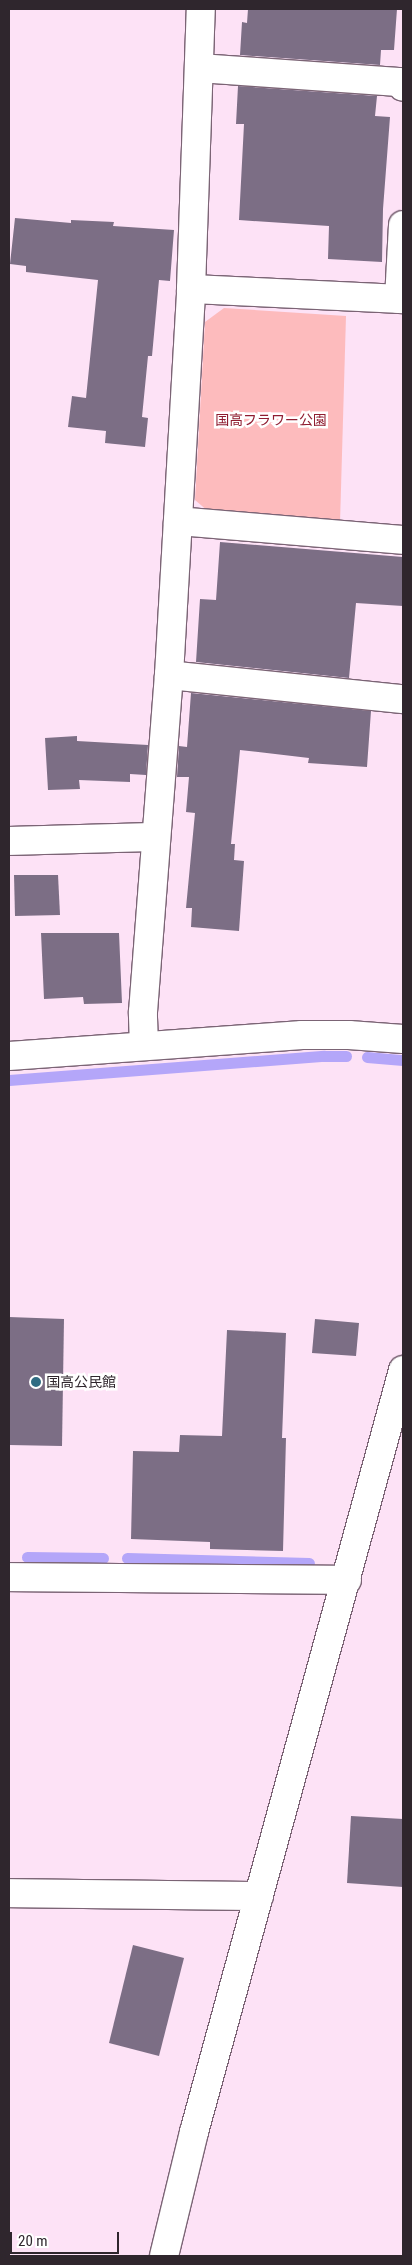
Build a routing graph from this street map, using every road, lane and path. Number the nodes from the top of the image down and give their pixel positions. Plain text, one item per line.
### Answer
1 (201, 9) edge
2 (199, 68) junction
3 (403, 87) edge
4 (403, 224) edge
5 (191, 289) junction
6 (401, 299) edge
7 (178, 521) junction
8 (403, 540) edge
9 (169, 675) junction
10 (403, 698) edge
11 (156, 837) junction
12 (9, 841) edge
13 (403, 1039) edge
14 (144, 1046) junction
15 (9, 1056) edge
16 (403, 1370) edge
17 (9, 1577) edge
18 (347, 1580) junction
19 (9, 1893) edge
20 (259, 1896) junction
21 (164, 2256) edge

1 - 2 street
2 - 3 street
2 - 5 street
4 - 6 street
5 - 6 street
5 - 7 street
7 - 8 street
7 - 9 street
9 - 10 street
9 - 11 street
11 - 12 street
11 - 14 street
13 - 14 street
14 - 15 street
16 - 18 street
17 - 18 street
18 - 20 street
19 - 20 street
20 - 21 street

